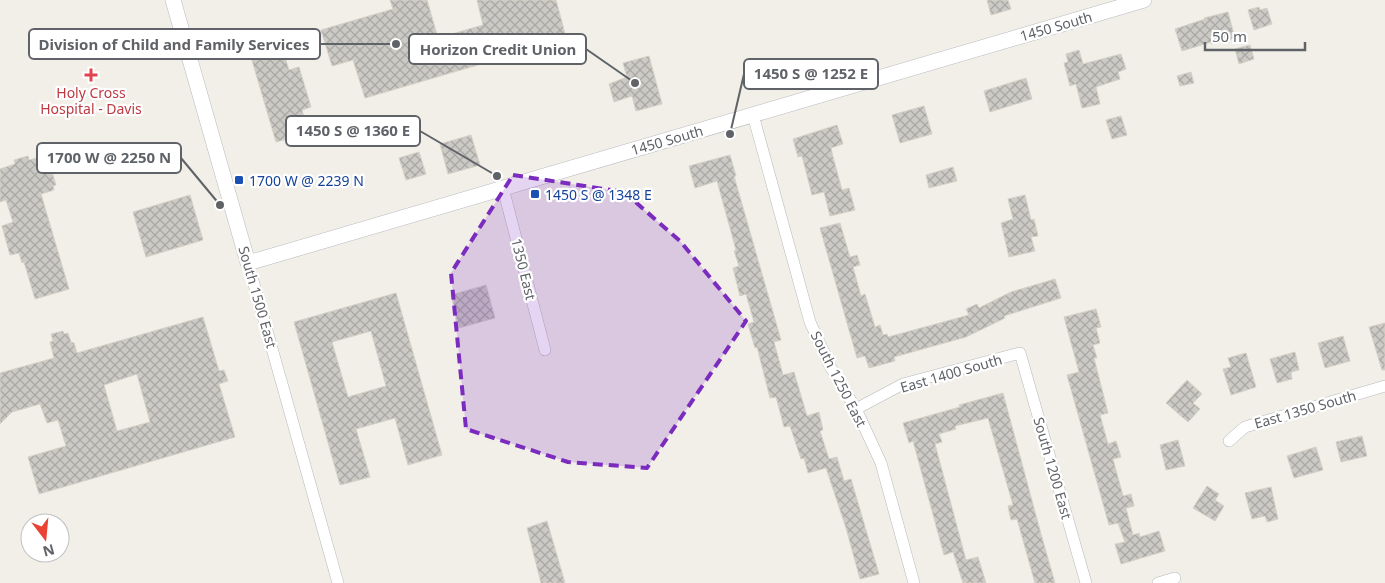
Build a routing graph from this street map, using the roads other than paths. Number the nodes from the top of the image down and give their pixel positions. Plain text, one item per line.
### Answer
1 (1144, 0) edge
2 (175, 5) edge
3 (753, 115) junction
4 (503, 188) junction
5 (248, 263) junction
6 (545, 350) dead end
7 (1020, 353) joint
8 (1384, 389) edge
9 (856, 409) junction
10 (1229, 441) dead end
11 (1175, 578) dead end
12 (338, 583) edge
13 (914, 583) edge
14 (1086, 583) edge
15 (1158, 583) edge

1 - 3 street, 1450 South
2 - 5 street, South 1500 East
3 - 4 street, 1450 South
3 - 9 street, South 1250 East
4 - 5 street, 1450 South
4 - 6 street, 1350 East
5 - 12 street, South 1500 East
7 - 9 street, East 1400 South
7 - 14 street, South 1200 East
8 - 10 street, East 1350 South
9 - 13 street, South 1250 East
11 - 15 street

